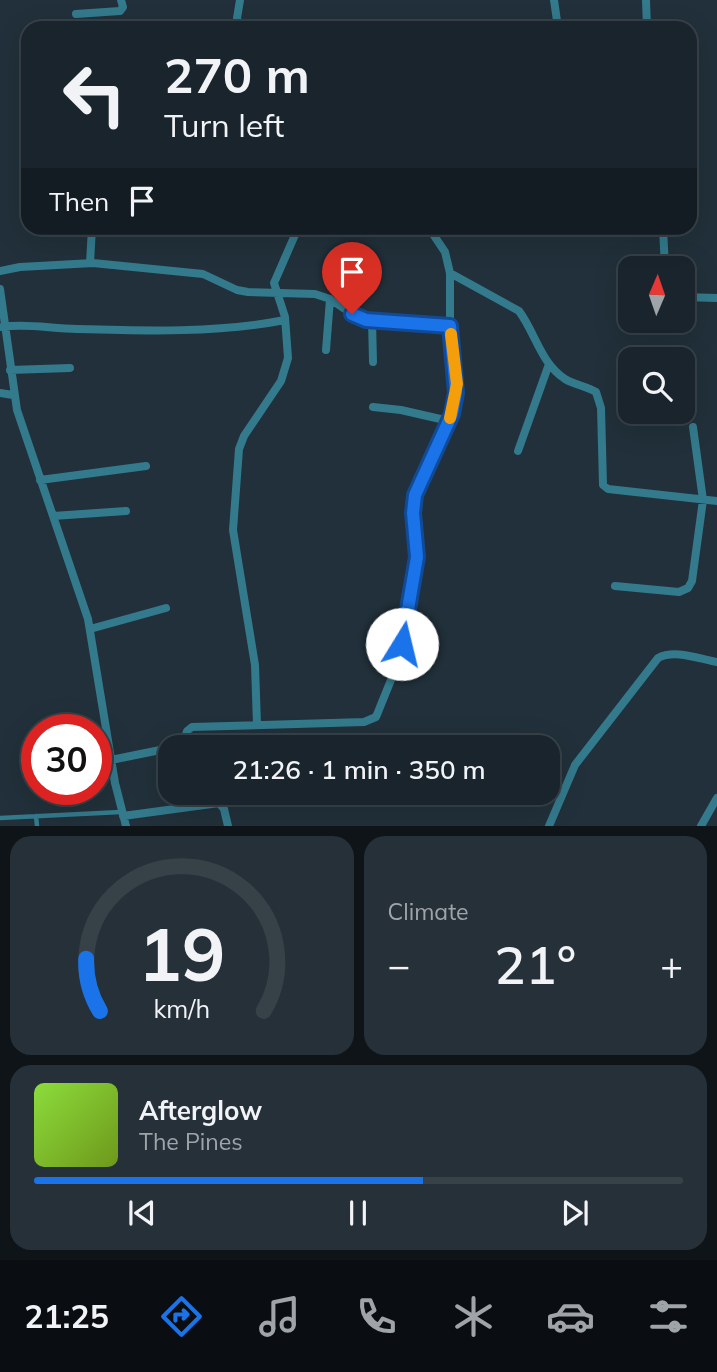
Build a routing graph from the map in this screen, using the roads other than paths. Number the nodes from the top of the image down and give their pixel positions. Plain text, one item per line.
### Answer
1 (121, 0) edge
2 (240, 0) edge
3 (554, 0) edge
4 (646, 0) edge
5 (76, 14) dead end
6 (238, 21) edge
7 (557, 21) edge
8 (647, 21) edge
9 (92, 235) edge
10 (295, 235) edge
11 (434, 235) edge
12 (663, 235) edge
13 (664, 256) edge
14 (90, 263) junction
15 (0, 271) edge
16 (450, 274) junction
17 (0, 289) edge
18 (275, 293) junction
19 (695, 298) edge
20 (330, 299) junction
21 (717, 299) edge
22 (285, 320) junction
23 (372, 320) junction
24 (2, 326) edge
25 (450, 326) junction
26 (326, 350) dead end
27 (373, 362) dead end
28 (548, 364) junction
29 (70, 368) dead end
30 (10, 370) junction
31 (0, 393) edge
32 (13, 395) junction
33 (373, 407) dead end
34 (449, 421) junction
35 (693, 427) dead end
36 (518, 451) dead end
37 (146, 466) dead end
38 (40, 480) junction
39 (703, 500) junction
40 (717, 501) edge
41 (126, 510) dead end
42 (53, 516) junction
43 (615, 586) dead end
44 (166, 608) dead end
45 (90, 629) junction
46 (717, 662) edge
47 (104, 714) edge
48 (257, 725) junction
49 (186, 735) edge
50 (158, 750) edge
51 (112, 760) edge
52 (112, 764) edge
53 (717, 798) edge
54 (123, 814) junction
55 (36, 816) junction
56 (0, 818) edge
57 (37, 826) edge
58 (126, 826) edge
59 (228, 826) edge
60 (549, 826) edge
61 (701, 826) edge

1 - 5 street
2 - 6 street
3 - 7 street
4 - 8 street
9 - 14 street
10 - 18 street
11 - 16 street
12 - 13 street
14 - 15 street
14 - 18 street
16 - 25 street
16 - 28 street
17 - 24 street
18 - 20 street
18 - 22 street
19 - 21 street
20 - 23 street
20 - 26 street
22 - 24 street
22 - 48 street
23 - 25 street
23 - 27 street
24 - 30 street
25 - 34 street
28 - 36 street
28 - 39 street
29 - 30 street
30 - 32 street
31 - 32 street
32 - 38 street
33 - 34 street
34 - 48 street
35 - 39 street
37 - 38 street
38 - 42 street
39 - 40 street
39 - 43 street
41 - 42 street
42 - 45 street
44 - 45 street
45 - 47 street
46 - 60 street
48 - 49 street
50 - 51 street
52 - 54 street
53 - 61 street
54 - 55 lane
54 - 58 street
54 - 59 street
55 - 56 lane
55 - 57 lane

